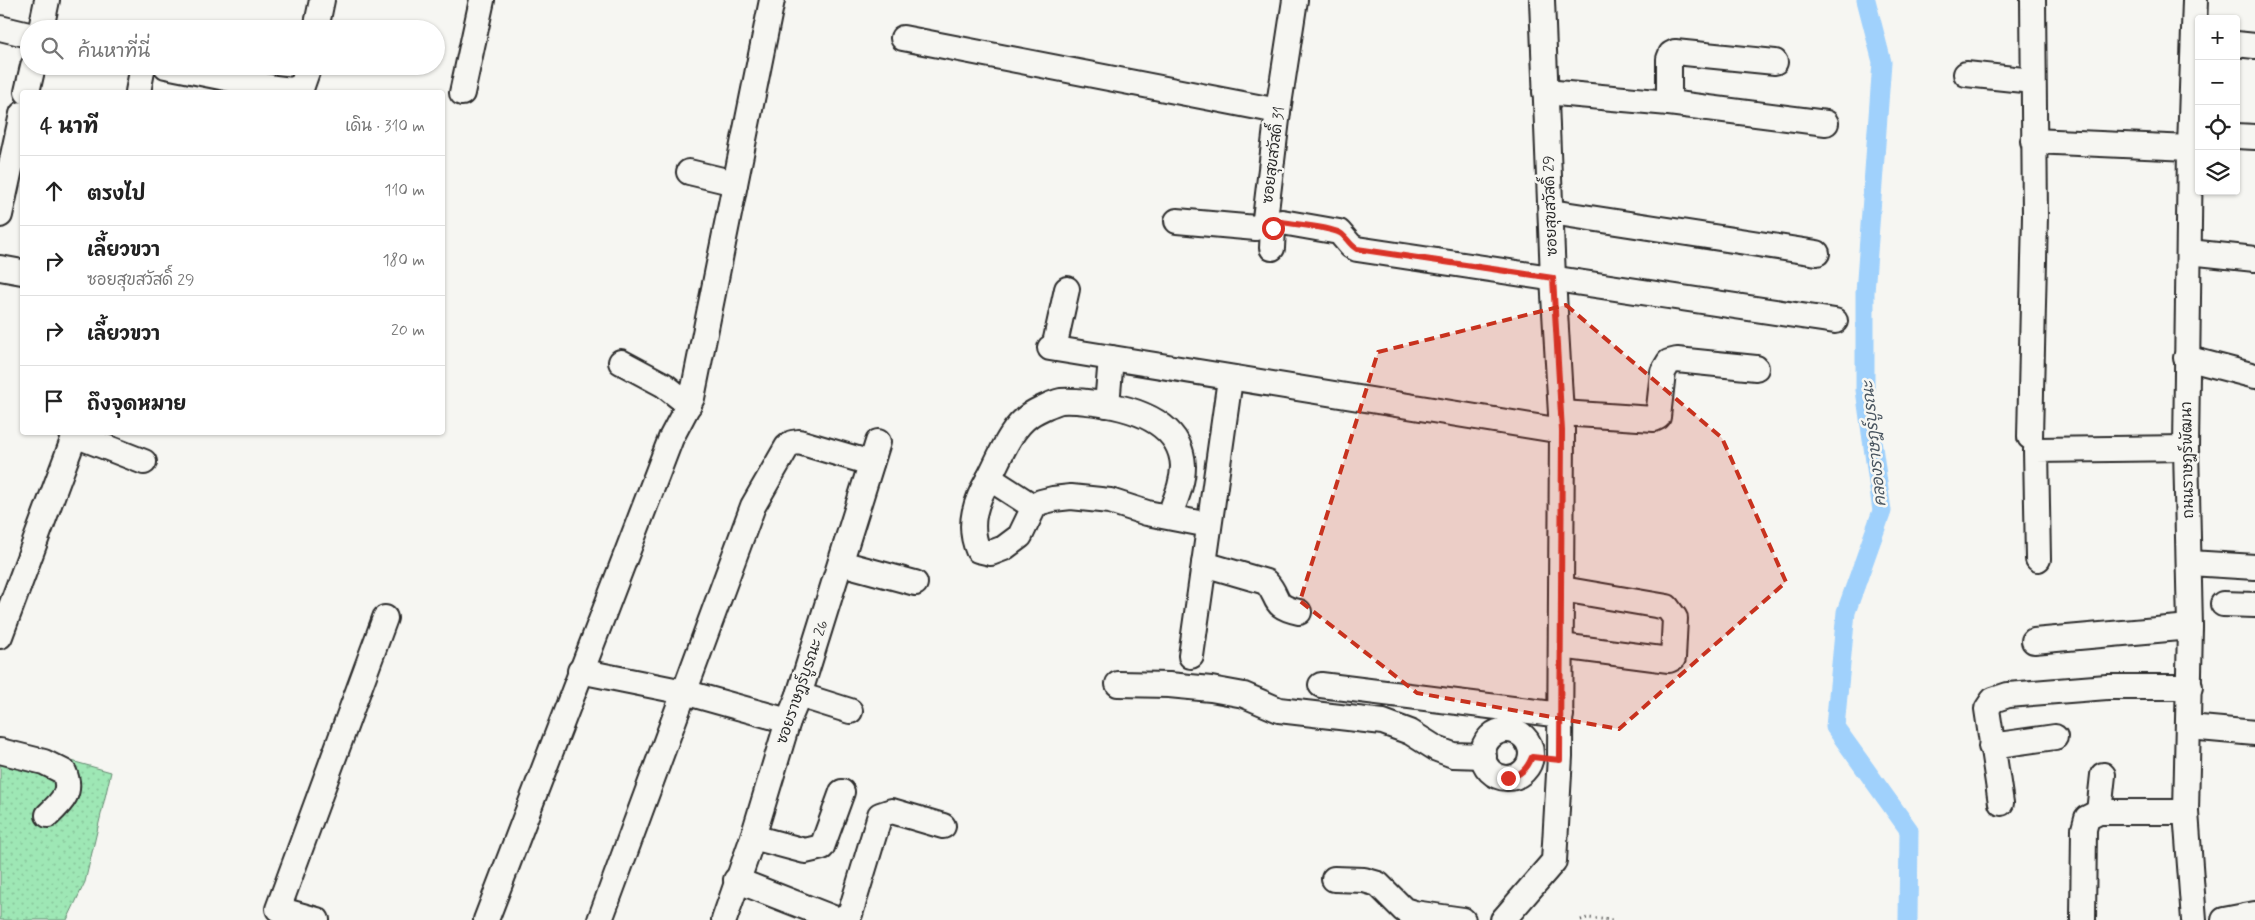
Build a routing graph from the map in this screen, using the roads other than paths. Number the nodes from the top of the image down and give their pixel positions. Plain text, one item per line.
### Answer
1 (47, 0) edge
2 (322, 0) edge
3 (482, 0) edge
4 (772, 0) edge
5 (1295, 0) edge
6 (1542, 0) edge
7 (2033, 0) edge
8 (2195, 0) edge
9 (2195, 15) edge
10 (43, 20) edge
11 (318, 20) edge
12 (0, 28) edge
13 (20, 34) edge
14 (902, 38) dead end
15 (2240, 44) edge
16 (2255, 46) edge
17 (2195, 60) edge
18 (1775, 62) dead end
19 (1966, 74) dead end
20 (31, 75) edge
21 (141, 75) edge
22 (213, 75) edge
23 (306, 75) edge
24 (2033, 81) junction
25 (27, 90) edge
26 (138, 90) edge
27 (292, 90) edge
28 (292, 90) edge
29 (1545, 92) junction
30 (462, 93) dead end
31 (1669, 103) junction
32 (1278, 111) junction
33 (20, 123) edge
34 (1826, 123) dead end
35 (2240, 136) edge
36 (2193, 137) edge
37 (2255, 137) edge
38 (2034, 141) junction
39 (689, 172) dead end
40 (735, 183) junction
41 (1551, 212) junction
42 (0, 215) edge
43 (1178, 221) dead end
44 (1272, 248) dead end
45 (2188, 252) junction
46 (1816, 253) dead end
47 (2255, 259) edge
48 (0, 268) edge
49 (20, 272) edge
50 (1553, 278) junction
51 (1067, 289) dead end
52 (1835, 321) dead end
53 (1111, 358) junction
54 (2186, 358) junction
55 (621, 362) dead end
56 (1756, 368) dead end
57 (2255, 376) edge
58 (1230, 379) junction
59 (689, 405) junction
60 (1107, 405) junction
61 (1561, 422) junction
62 (75, 435) edge
63 (77, 435) edge
64 (2030, 437) dead end
65 (2186, 448) junction
66 (144, 462) dead end
67 (989, 478) junction
68 (1034, 507) junction
69 (1169, 517) junction
70 (1209, 525) junction
71 (2038, 559) dead end
72 (840, 563) junction
73 (2190, 563) junction
74 (1204, 564) junction
75 (2255, 567) edge
76 (915, 583) dead end
77 (1562, 589) junction
78 (2208, 603) junction
79 (2255, 605) edge
80 (1299, 612) dead end
81 (386, 618) dead end
82 (2190, 627) junction
83 (0, 636) edge
84 (2034, 641) dead end
85 (1562, 646) junction
86 (1191, 656) dead end
87 (580, 671) junction
88 (1118, 684) dead end
89 (1322, 686) dead end
90 (2190, 687) junction
91 (684, 692) junction
92 (800, 695) junction
93 (850, 711) dead end
94 (1561, 714) junction
95 (788, 721) junction
96 (2189, 726) junction
97 (2255, 733) edge
98 (2055, 737) dead end
99 (1991, 746) junction
100 (0, 751) edge
101 (1484, 756) junction
102 (1532, 757) junction
103 (1560, 760) junction
104 (2104, 776) dead end
105 (842, 792) dead end
106 (2001, 804) dead end
107 (2099, 812) junction
108 (2186, 812) junction
109 (48, 815) dead end
110 (943, 826) dead end
111 (753, 837) junction
112 (1334, 879) dead end
113 (736, 880) junction
114 (1509, 914) edge
115 (2255, 914) edge
116 (317, 920) edge
117 (486, 920) edge
118 (600, 920) edge
119 (724, 920) edge
120 (1463, 920) edge
121 (2083, 920) edge
122 (2194, 920) edge
123 (2224, 920) edge

1 - 10 street
2 - 11 street
3 - 30 street
4 - 40 street
5 - 32 street, ซอยสุขสวัสดิ์ 31
6 - 29 street, ซอยสุขสวัสดิ์ 29
7 - 24 street
8 - 9 street, ถนนราษฎร์พัฒนา
12 - 13 street
14 - 32 street
15 - 16 street
17 - 36 street, ถนนราษฎร์พัฒนา
18 - 31 street
19 - 24 street
20 - 25 street
21 - 26 street
22 - 27 street
23 - 28 street
24 - 38 street
29 - 31 street
29 - 41 street, ซอยสุขสวัสดิ์ 29
31 - 34 street
32 - 43 street, ซอยสุขสวัสดิ์ 31
33 - 42 street
35 - 37 street
36 - 38 street
36 - 45 street, ถนนราษฎร์พัฒนา
38 - 64 street
39 - 40 street
40 - 59 street
41 - 46 street
41 - 50 street, ซอยสุขสวัสดิ์ 29
44 - 50 street
45 - 47 street
45 - 54 street, ถนนราษฎร์พัฒนา
48 - 49 street
50 - 52 street
50 - 61 street, ซอยสุขสวัสดิ์ 29
51 - 53 street
53 - 58 street
53 - 60 street
54 - 57 street
54 - 65 street, ถนนราษฎร์พัฒนา
55 - 59 street
56 - 61 street
58 - 61 street
58 - 70 street
59 - 87 street
60 - 67 street
60 - 69 street
61 - 77 street, ซอยสุขสวัสดิ์ 29
62 - 83 street
63 - 66 street
65 - 71 street
65 - 73 street, ถนนราษฎร์พัฒนา
67 - 68 street
67 - 68 street
68 - 69 street
69 - 70 street
70 - 74 street
72 - 76 street
72 - 91 street, ซอยราษฎร์บูรณะ 26
72 - 92 street, ซอยราษฎร์บูรณะ 26
73 - 75 street
73 - 78 street, ถนนราษฎร์พัฒนา
74 - 80 street
74 - 86 street
77 - 85 street, ซอยสุขสวัสดิ์ 29
77 - 85 street
78 - 79 street
78 - 82 street, ถนนราษฎร์พัฒนา
81 - 116 street
82 - 84 street
82 - 90 street, ถนนราษฎร์พัฒนา
85 - 94 street, ซอยสุขสวัสดิ์ 29
87 - 91 street
87 - 117 street
88 - 101 street
89 - 94 street
90 - 96 street, ถนนราษฎร์พัฒนา
90 - 99 street
91 - 95 street
91 - 118 street
92 - 93 street
92 - 95 street, ซอยราษฎร์บูรณะ 26
94 - 103 street, ซอยสุขสวัสดิ์ 29
95 - 111 street, ซอยราษฎร์บูรณะ 26
96 - 97 street
96 - 108 street, ถนนราษฎร์พัฒนา
98 - 99 street
99 - 106 street
100 - 109 street
101 - 102 street
101 - 102 street
102 - 103 street
103 - 114 street, ซอยสุขสวัสดิ์ 29
104 - 107 street
105 - 111 street
107 - 108 street
107 - 121 street
108 - 122 street, ถนนราษฎร์พัฒนา
110 - 113 street
111 - 113 street, ซอยราษฎร์บูรณะ 26
112 - 120 street
113 - 119 street, ซอยราษฎร์บูรณะ 26
115 - 123 street

